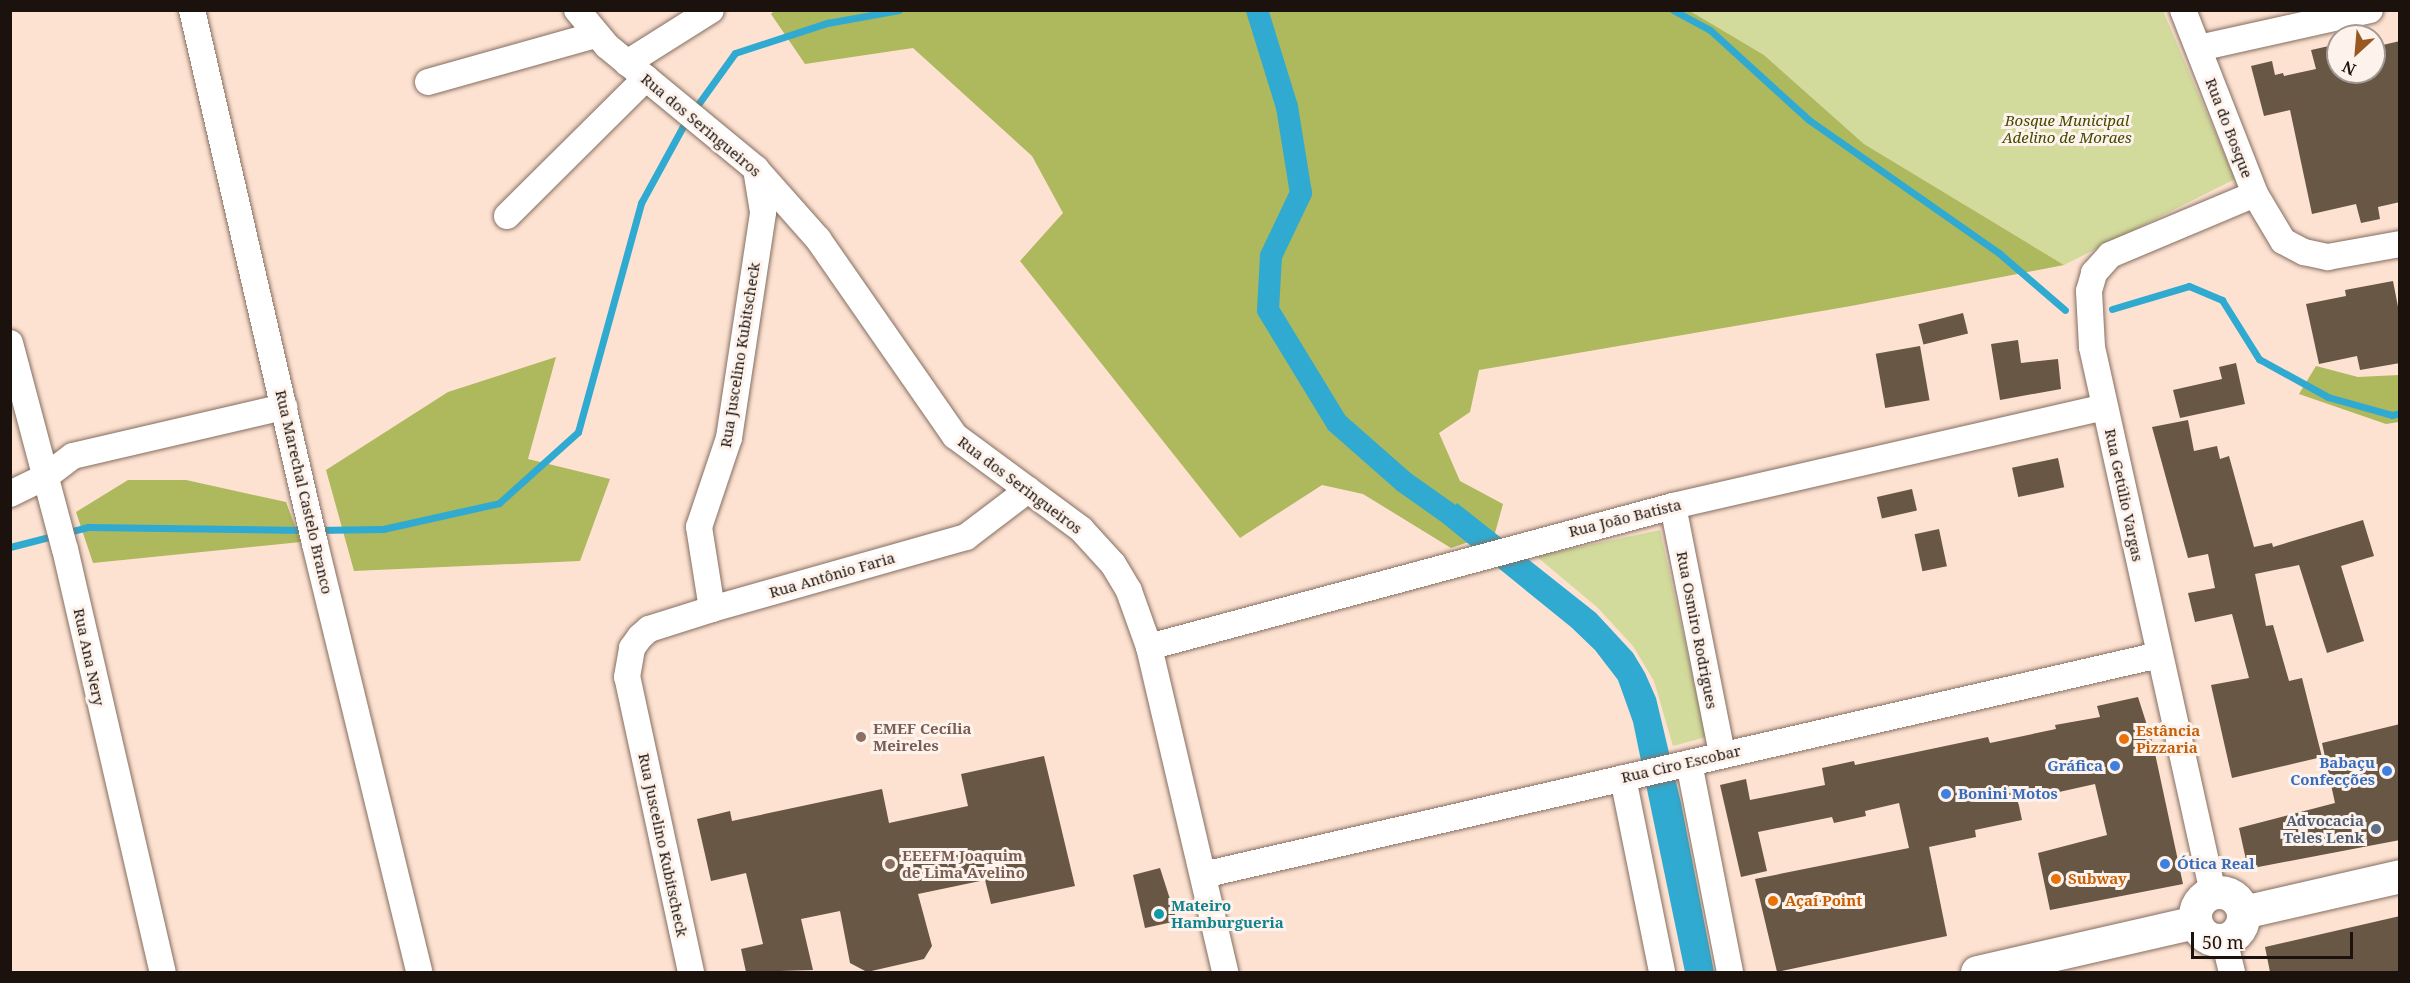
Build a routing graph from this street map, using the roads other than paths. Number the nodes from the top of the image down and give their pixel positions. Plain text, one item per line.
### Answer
1 (192, 10) edge
2 (577, 10) edge
3 (711, 10) edge
4 (2183, 10) edge
5 (2370, 10) edge
6 (595, 35) junction
7 (2199, 48) junction
8 (636, 70) junction
9 (428, 82) dead end
10 (756, 169) junction
11 (2255, 194) junction
12 (507, 216) dead end
13 (2400, 244) edge
14 (10, 343) edge
15 (284, 407) junction
16 (2105, 407) junction
17 (45, 477) junction
18 (1028, 490) junction
19 (10, 494) edge
20 (1673, 506) junction
21 (712, 609) junction
22 (1149, 647) junction
23 (632, 648) joint
24 (2159, 655) junction
25 (1722, 754) junction
26 (1682, 764) junction
27 (1631, 776) junction
28 (1203, 875) junction
29 (2400, 876) edge
30 (2212, 892) junction
31 (2243, 912) junction
32 (2195, 922) junction
33 (2224, 940) junction
34 (163, 972) edge
35 (419, 972) edge
36 (691, 972) edge
37 (1225, 972) edge
38 (1662, 972) edge
39 (1730, 972) edge
40 (1977, 972) edge
41 (2232, 972) edge

1 - 15 street, Rua Marechal Castelo Branco
2 - 6 street, Rua dos Seringueiros
3 - 8 street
4 - 7 street, Rua do Bosque
5 - 7 street
6 - 8 street, Rua dos Seringueiros
6 - 9 street
7 - 11 street, Rua do Bosque
8 - 10 street, Rua dos Seringueiros
8 - 12 street
10 - 18 street, Rua dos Seringueiros
10 - 21 street, Rua Juscelino Kubitscheck
11 - 13 street, Rua do Bosque
11 - 16 street, Rua Getúlio Vargas
14 - 17 street, Rua Ana Nery
15 - 17 street
15 - 35 street, Rua Marechal Castelo Branco
16 - 20 street, Rua João Batista
16 - 24 street, Rua Getúlio Vargas
17 - 19 street
17 - 34 street, Rua Ana Nery
18 - 21 street, Rua Antônio Faria
18 - 22 street, Rua dos Seringueiros
20 - 22 street, Rua João Batista
20 - 25 street, Rua Osmiro Rodrigues
21 - 23 street, Rua Antônio Faria
22 - 28 street, Rua dos Seringueiros
23 - 36 street, Rua Juscelino Kubitscheck
24 - 25 street, Rua Ciro Escobar
24 - 30 street, Rua Getúlio Vargas
25 - 26 street, Rua Ciro Escobar
26 - 27 street, Rua Ciro Escobar
26 - 39 street
27 - 28 street, Rua Ciro Escobar
27 - 38 street
28 - 37 street, Rua dos Seringueiros
29 - 31 street
30 - 31 street
30 - 32 street
31 - 33 street
32 - 33 street
32 - 40 street
33 - 41 street

